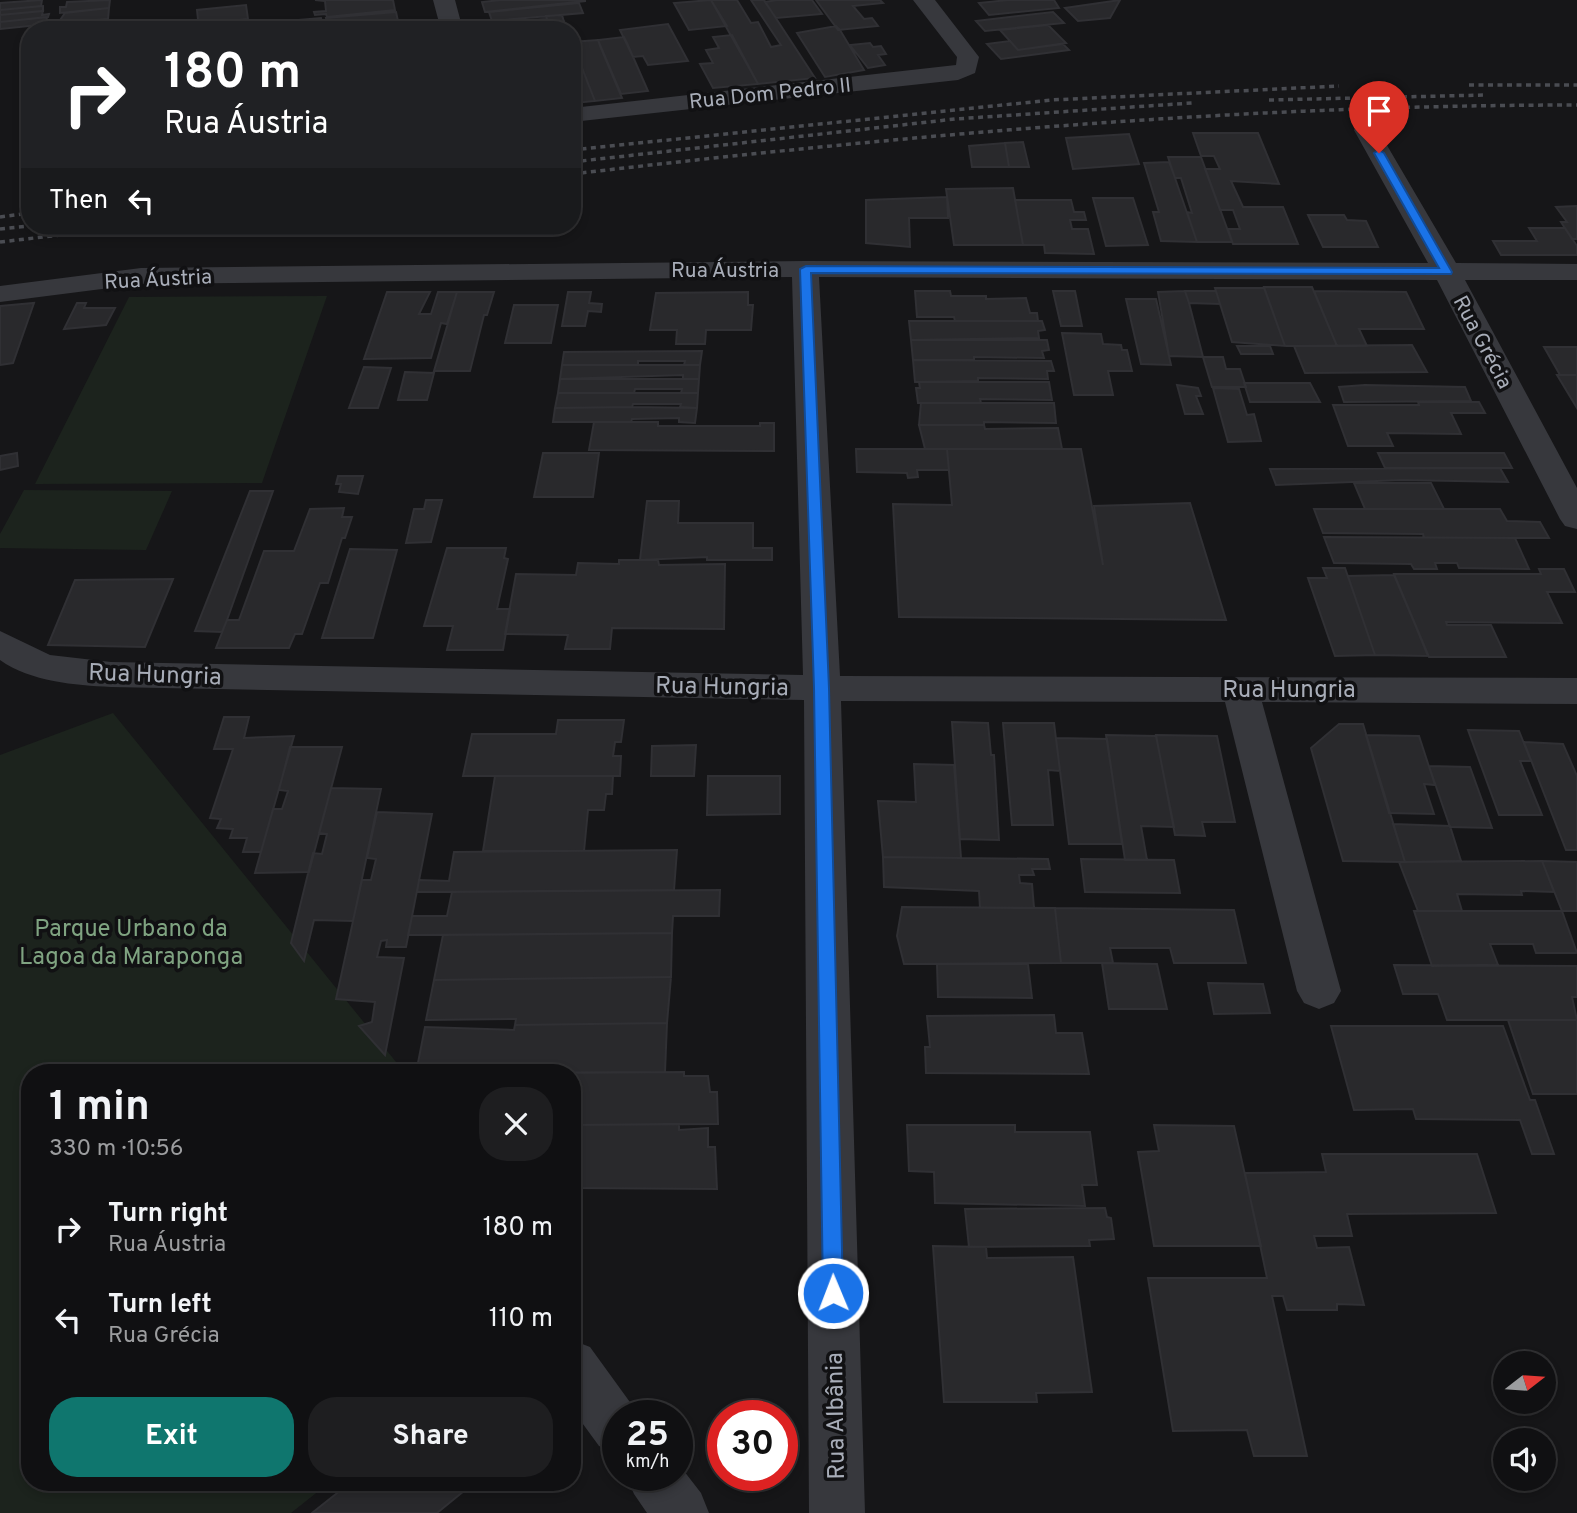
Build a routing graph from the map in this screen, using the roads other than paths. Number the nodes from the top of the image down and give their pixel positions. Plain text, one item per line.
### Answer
1 (444, 0) edge
2 (924, 0) edge
3 (450, 21) edge
4 (581, 114) edge
5 (1366, 130) dead end
6 (806, 269) junction
7 (1447, 272) junction
8 (1577, 272) edge
9 (0, 294) edge
10 (1577, 520) edge
11 (0, 643) edge
12 (822, 688) junction
13 (1240, 689) junction
14 (1577, 691) edge
15 (1319, 991) dead end
16 (581, 1377) edge
17 (602, 1405) edge
18 (665, 1491) edge
19 (681, 1513) edge
20 (837, 1513) edge

1 - 3 street
2 - 4 street, Rua Dom Pedro II
5 - 7 street, Rua Grécia
6 - 7 street, Rua Áustria
6 - 9 street, Rua Áustria
6 - 12 street, Rua Albânia
7 - 8 street, Rua Áustria
7 - 10 street, Rua Grécia
11 - 12 street, Rua Hungria
12 - 13 street, Rua Hungria
12 - 20 street, Rua Albânia
13 - 14 street, Rua Hungria
13 - 15 street
16 - 17 street
18 - 19 street

